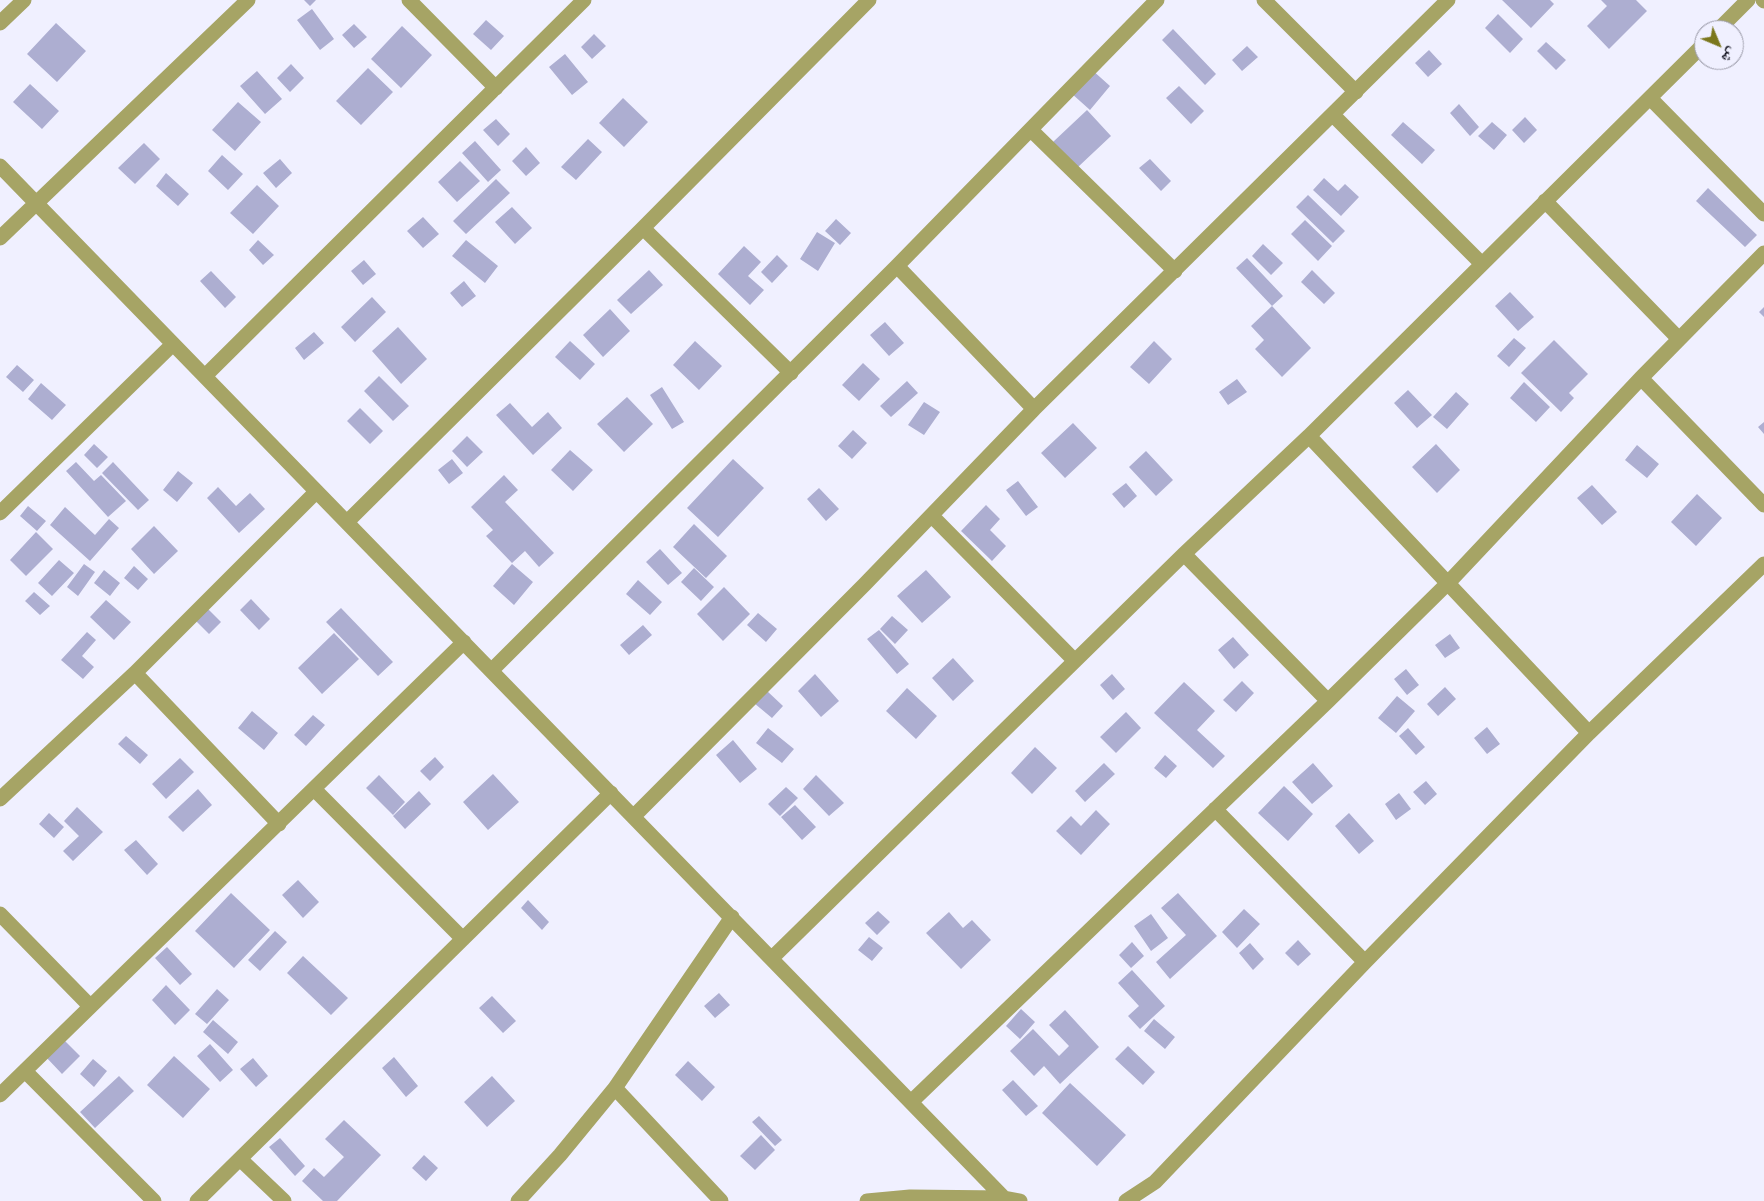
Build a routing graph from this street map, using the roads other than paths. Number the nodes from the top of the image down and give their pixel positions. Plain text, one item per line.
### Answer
1 (24, 0) edge
2 (248, 0) edge
3 (409, 0) edge
4 (584, 0) edge
5 (869, 0) edge
6 (1157, 0) edge
7 (1264, 0) edge
8 (1448, 0) edge
9 (1748, 0) edge
10 (1728, 20) edge
11 (0, 23) edge
12 (1694, 54) edge
13 (496, 88) junction
14 (1356, 92) junction
15 (1650, 98) junction
16 (1333, 115) junction
17 (1031, 130) junction
18 (0, 166) edge
19 (1546, 201) junction
20 (37, 203) junction
21 (1764, 214) edge
22 (643, 228) junction
23 (0, 238) edge
24 (1764, 253) edge
25 (1482, 263) junction
26 (897, 266) junction
27 (1175, 271) junction
28 (1679, 339) junction
29 (173, 344) junction
30 (791, 373) junction
31 (205, 376) junction
32 (1641, 378) junction
33 (1034, 409) junction
34 (1309, 436) junction
35 (316, 492) junction
36 (1764, 505) edge
37 (0, 513) edge
38 (932, 516) junction
39 (347, 522) junction
40 (1184, 554) junction
41 (1764, 564) edge
42 (1448, 583) junction
43 (464, 642) junction
44 (1075, 661) junction
45 (492, 670) junction
46 (135, 672) junction
47 (1328, 701) junction
48 (1589, 733) junction
49 (314, 789) junction
50 (611, 793) junction
51 (0, 799) edge
52 (1215, 809) junction
53 (634, 816) junction
54 (279, 824) junction
55 (0, 914) edge
56 (732, 917) junction
57 (463, 939) junction
58 (772, 958) junction
59 (1365, 962) junction
60 (90, 1006) junction
61 (24, 1071) junction
62 (615, 1088) junction
63 (0, 1095) edge
64 (911, 1102) junction
65 (240, 1159) junction
66 (1004, 1198) junction
67 (154, 1201) edge
68 (197, 1201) edge
69 (284, 1201) edge
70 (518, 1201) edge
71 (721, 1201) edge
72 (867, 1201) edge
73 (1020, 1201) edge
74 (1126, 1201) edge

1 - 11 street
2 - 20 street
3 - 13 street
4 - 13 street
5 - 22 street
6 - 17 street
7 - 14 street
8 - 14 street
9 - 10 street
12 - 15 street
13 - 31 street
14 - 16 street
15 - 19 street
15 - 21 street
16 - 25 street
16 - 27 street
17 - 26 street
17 - 27 street
18 - 20 street
19 - 25 street
19 - 28 street
20 - 23 street
20 - 29 street
22 - 30 street
22 - 39 street
24 - 28 street
25 - 34 street
26 - 30 street
26 - 33 street
27 - 33 street
28 - 32 street
29 - 31 street
29 - 37 street
30 - 45 street
31 - 35 street
32 - 36 street
32 - 42 street
33 - 38 street
34 - 40 street
34 - 42 street
35 - 39 street
35 - 46 street
38 - 44 street
38 - 53 street
39 - 43 street
40 - 44 street
40 - 47 street
41 - 48 street
42 - 47 street
42 - 48 street
43 - 45 street
43 - 49 street
44 - 58 street
45 - 50 street
46 - 51 street
46 - 54 street
47 - 52 street
48 - 59 street
49 - 54 street
49 - 57 street
50 - 53 street
50 - 57 street
52 - 59 street
52 - 64 street
53 - 56 street
54 - 60 street
55 - 60 street
56 - 58 street
56 - 62 street
57 - 65 street
58 - 64 street
59 - 74 street
60 - 61 street
61 - 63 street
61 - 67 street
62 - 70 street
62 - 71 street
64 - 66 street
65 - 68 street
65 - 69 street
66 - 72 street
66 - 73 street

